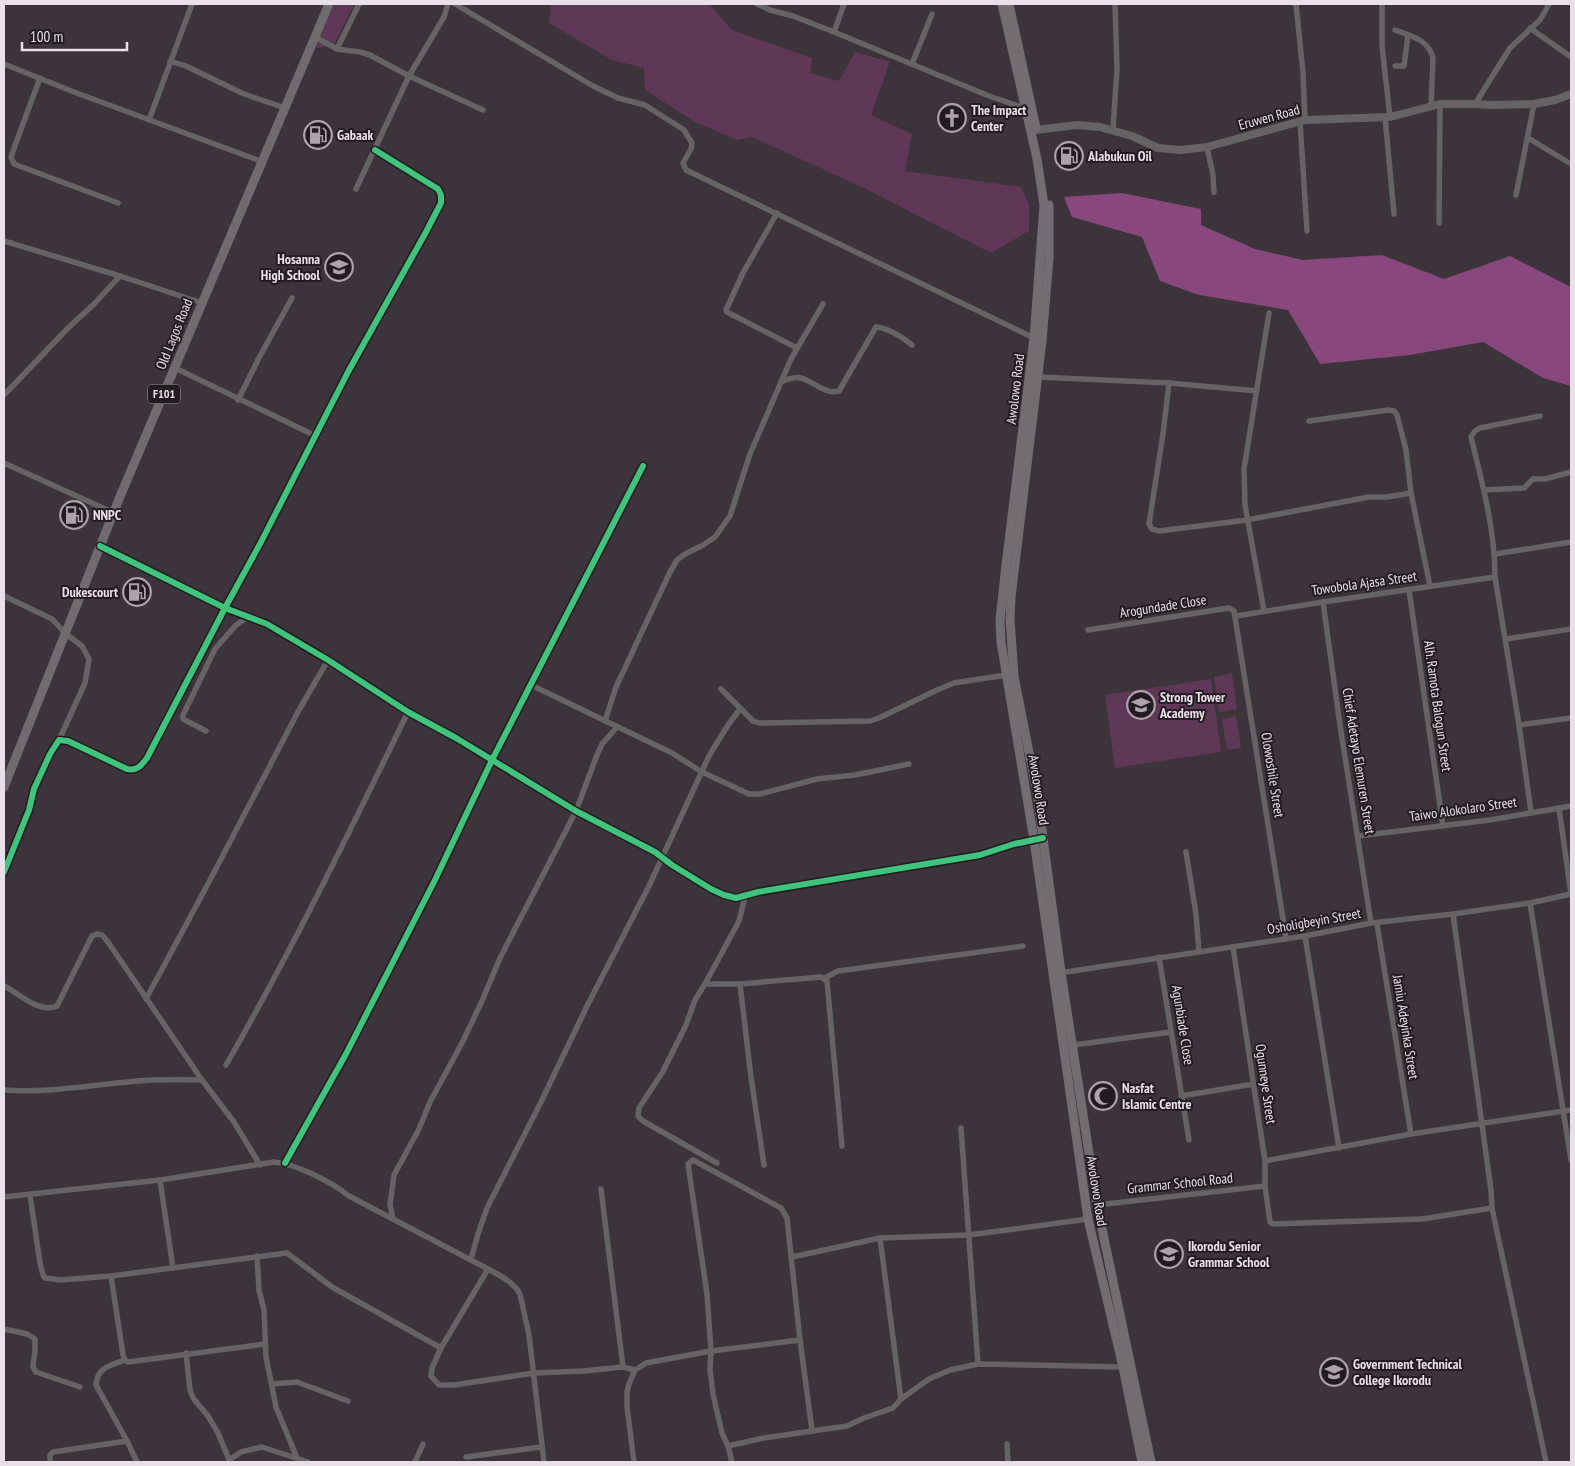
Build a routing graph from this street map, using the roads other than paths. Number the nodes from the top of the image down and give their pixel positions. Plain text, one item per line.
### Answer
1 (192, 4) edge
2 (329, 4) edge
3 (359, 4) edge
4 (448, 4) edge
5 (455, 4) edge
6 (757, 4) edge
7 (844, 4) edge
8 (1002, 4) edge
9 (1009, 4) edge
10 (1115, 4) edge
11 (1296, 4) edge
12 (1382, 4) edge
13 (1549, 4) edge
14 (932, 14) dead end
15 (1530, 28) junction
16 (1395, 30) dead end
17 (834, 32) junction
18 (1408, 35) junction
19 (315, 38) junction
20 (337, 49) junction
21 (1571, 57) edge
22 (170, 61) junction
23 (4, 64) edge
24 (912, 64) junction
25 (1395, 66) dead end
26 (409, 76) junction
27 (40, 78) junction
28 (1571, 94) edge
29 (1440, 104) junction
30 (1475, 104) junction
31 (1534, 104) junction
32 (1431, 106) junction
33 (285, 108) junction
34 (1024, 108) junction
35 (483, 110) dead end
36 (1387, 117) junction
37 (149, 120) junction
38 (1302, 120) junction
39 (1112, 129) junction
40 (1036, 130) junction
41 (1528, 138) junction
42 (1207, 147) junction
43 (375, 150) junction
44 (263, 162) junction
45 (1571, 164) edge
46 (356, 189) dead end
47 (1045, 192) junction
48 (1214, 192) dead end
49 (1516, 195) dead end
50 (118, 203) dead end
51 (1047, 205) junction
52 (777, 213) junction
53 (1394, 214) dead end
54 (1439, 223) dead end
55 (1307, 231) dead end
56 (4, 241) edge
57 (120, 276) junction
58 (292, 298) dead end
59 (202, 303) junction
60 (822, 304) dead end
61 (1269, 314) dead end
62 (1034, 338) junction
63 (912, 345) dead end
64 (797, 348) junction
65 (174, 368) junction
66 (1038, 377) junction
67 (781, 382) junction
68 (1169, 383) junction
69 (1257, 391) junction
70 (4, 395) edge
71 (238, 400) junction
72 (1540, 416) dead end
73 (1309, 421) dead end
74 (316, 436) junction
75 (4, 463) edge
76 (642, 466) dead end
77 (1571, 472) edge
78 (1484, 490) junction
79 (1411, 494) junction
80 (114, 513) junction
81 (1247, 520) junction
82 (1571, 542) edge
83 (100, 546) junction
84 (1495, 554) junction
85 (1495, 577) junction
86 (1430, 586) junction
87 (1409, 590) junction
88 (4, 596) edge
89 (1323, 602) junction
90 (225, 608) junction
91 (1264, 611) junction
92 (1236, 616) junction
93 (248, 617) junction
94 (1571, 628) edge
95 (1088, 630) dead end
96 (65, 633) junction
97 (1506, 638) junction
98 (328, 660) junction
99 (1006, 675) junction
100 (530, 685) junction
101 (721, 689) dead end
102 (740, 709) junction
103 (408, 712) junction
104 (1571, 718) edge
105 (605, 721) junction
106 (1519, 725) junction
107 (617, 727) junction
108 (206, 731) dead end
109 (60, 740) junction
110 (492, 760) junction
111 (909, 764) dead end
112 (702, 772) junction
113 (4, 787) edge
114 (1571, 806) edge
115 (1559, 808) junction
116 (576, 810) junction
117 (1531, 812) junction
118 (1443, 826) junction
119 (1358, 836) junction
120 (1038, 839) junction
121 (1186, 852) dead end
122 (662, 857) junction
123 (4, 872) edge
124 (1571, 894) edge
125 (745, 897) junction
126 (1530, 903) junction
127 (1453, 914) junction
128 (1374, 924) junction
129 (1305, 936) junction
130 (1286, 938) junction
131 (1023, 946) dead end
132 (1233, 947) junction
133 (1199, 952) junction
134 (1159, 958) junction
135 (1057, 973) junction
136 (824, 978) junction
137 (705, 984) junction
138 (740, 984) junction
139 (4, 986) edge
140 (146, 999) junction
141 (1171, 1032) junction
142 (1073, 1045) junction
143 (226, 1065) dead end
144 (202, 1080) junction
145 (1254, 1084) junction
146 (4, 1090) edge
147 (1182, 1096) junction
148 (1571, 1110) edge
149 (1562, 1112) junction
150 (1482, 1124) junction
151 (961, 1128) dead end
152 (1410, 1134) junction
153 (1189, 1140) dead end
154 (842, 1146) dead end
155 (1339, 1148) junction
156 (1571, 1160) edge
157 (1265, 1161) junction
158 (284, 1163) junction
159 (717, 1163) dead end
160 (260, 1165) junction
161 (764, 1165) dead end
162 (160, 1180) junction
163 (1265, 1186) junction
164 (601, 1188) dead end
165 (30, 1195) junction
166 (4, 1197) edge
167 (1097, 1205) junction
168 (1492, 1208) junction
169 (393, 1219) junction
170 (1088, 1219) junction
171 (969, 1235) junction
172 (880, 1238) junction
173 (257, 1256) junction
174 (792, 1257) junction
175 (471, 1259) junction
176 (173, 1268) junction
177 (488, 1269) junction
178 (111, 1276) junction
179 (4, 1329) edge
180 (800, 1340) junction
181 (265, 1344) junction
182 (441, 1348) junction
183 (711, 1351) junction
184 (186, 1353) junction
185 (125, 1360) junction
186 (978, 1364) junction
187 (623, 1367) junction
188 (1123, 1367) junction
189 (635, 1370) junction
190 (534, 1373) junction
191 (272, 1384) junction
192 (80, 1387) dead end
193 (1132, 1395) junction
194 (901, 1399) junction
195 (348, 1401) dead end
196 (812, 1430) junction
197 (128, 1441) junction
198 (422, 1444) dead end
199 (1007, 1444) dead end
200 (728, 1446) junction
201 (541, 1447) junction
202 (466, 1457) dead end
203 (297, 1458) junction
204 (230, 1461) edge
205 (50, 1462) edge
206 (137, 1462) edge
207 (308, 1462) edge
208 (415, 1462) edge
209 (544, 1462) edge
210 (634, 1462) edge
211 (732, 1462) edge
212 (1008, 1462) edge
213 (1142, 1462) edge
214 (1151, 1462) edge
215 (1546, 1462) edge

1 - 22 street
2 - 19 main road, Old Lagos Road / F101
3 - 20 street
4 - 26 street
5 - 52 street
6 - 17 street
7 - 17 street
8 - 34 main road, Awolowo Road
9 - 40 main road, Awolowo Road
10 - 39 street
11 - 38 street
12 - 36 street
13 - 15 street
14 - 24 street
15 - 21 street
15 - 30 street
16 - 18 street
17 - 24 street
18 - 25 street
18 - 32 street
19 - 20 street
19 - 33 main road, Old Lagos Road / F101
20 - 26 street
22 - 33 street
22 - 37 street
23 - 27 street
24 - 34 street
26 - 35 street
26 - 43 street
27 - 37 street
27 - 50 street
28 - 31 street, Eruwen Road
29 - 30 street, Eruwen Road
29 - 32 street, Eruwen Road
29 - 54 street
30 - 31 street, Eruwen Road
31 - 41 street
32 - 36 street, Eruwen Road
33 - 44 main road, Old Lagos Road / F101
34 - 47 main road, Awolowo Road
36 - 38 street, Eruwen Road
36 - 53 street
37 - 44 street
38 - 42 street, Eruwen Road
38 - 55 street
39 - 40 street, Eruwen Road
39 - 42 street, Eruwen Road
40 - 47 main road, Awolowo Road
41 - 45 street
41 - 49 street
42 - 48 street
43 - 46 street
43 - 74 street
44 - 59 main road, Old Lagos Road / F101
47 - 51 main road, Awolowo Road
51 - 62 main road, Awolowo Road
51 - 66 main road, Awolowo Road
52 - 62 street
52 - 64 street
56 - 57 street
57 - 59 street
57 - 70 street
58 - 71 street
59 - 65 main road, Old Lagos Road / F101
60 - 64 street
61 - 69 street
62 - 99 main road, Awolowo Road
63 - 67 street
64 - 67 street
65 - 71 street
65 - 80 main road, Old Lagos Road / F101
66 - 68 street
66 - 120 main road, Awolowo Road
67 - 105 street
68 - 69 street
68 - 81 street
69 - 81 street
71 - 74 street
72 - 78 street
73 - 79 street
74 - 90 street
75 - 80 street
76 - 100 street
77 - 78 street
78 - 84 street
79 - 81 street
79 - 86 street
80 - 83 main road, Old Lagos Road / F101
81 - 91 street
82 - 84 street
83 - 90 street
83 - 96 main road, Old Lagos Road / F101
84 - 85 street
85 - 86 street, Towobola Ajasa Street
85 - 97 street
86 - 87 street, Towobola Ajasa Street
87 - 89 street, Towobola Ajasa Street
87 - 118 street, Alh. Ramota Balogun Street
88 - 96 street
89 - 91 street, Towobola Ajasa Street
89 - 119 street, Chief Adetayo Elemuren Street
90 - 93 street
90 - 109 street
91 - 92 street, Towobola Ajasa Street
92 - 95 street, Arogundade Close
92 - 130 street, Olowoshile Street
93 - 98 street
93 - 108 street
94 - 97 street
96 - 109 street
96 - 113 main road, Old Lagos Road / F101
97 - 106 street
98 - 103 street
98 - 140 street
99 - 102 street
99 - 120 main road, Awolowo Road
100 - 105 street
100 - 110 street
101 - 102 street
102 - 112 street
103 - 110 street
103 - 143 street
104 - 106 street
105 - 107 street
106 - 117 street
107 - 112 street
107 - 116 street
109 - 123 street
110 - 116 street
110 - 158 street
111 - 112 street
112 - 122 street
114 - 115 street, Taiwo Alokolaro Street
115 - 117 street, Taiwo Alokolaro Street
115 - 124 street
116 - 122 street
116 - 169 street
117 - 118 street, Taiwo Alokolaro Street
118 - 119 street, Taiwo Alokolaro Street
119 - 128 street, Chief Adetayo Elemuren Street
120 - 125 street
120 - 135 main road, Awolowo Road
121 - 133 street
122 - 125 street
122 - 175 street
124 - 126 street, Osholigbeyin Street
125 - 137 street
126 - 127 street, Osholigbeyin Street
126 - 149 street
127 - 128 street, Osholigbeyin Street
127 - 150 street
128 - 129 street, Osholigbeyin Street
128 - 152 street, Jamiu Adeyinka Street
129 - 130 street, Osholigbeyin Street
129 - 155 street
130 - 132 street, Osholigbeyin Street
131 - 136 street
132 - 133 street, Osholigbeyin Street
132 - 145 street, Ogunneye Street
133 - 134 street, Osholigbeyin Street
134 - 135 street, Osholigbeyin Street
134 - 141 street, Agunbiade Close
135 - 142 main road, Awolowo Road
135 - 170 main road, Awolowo Road
136 - 138 street
136 - 154 street
137 - 138 street
137 - 159 street
138 - 161 street
139 - 140 street
140 - 144 street
141 - 142 street
141 - 147 street, Agunbiade Close
142 - 167 main road, Awolowo Road
144 - 146 street
144 - 160 street
145 - 147 street
145 - 157 street, Ogunneye Street
147 - 153 street, Agunbiade Close
148 - 149 street
149 - 150 street
149 - 156 street
150 - 152 street
150 - 168 street
151 - 171 street
152 - 155 street
155 - 157 street
157 - 163 street, Ogunneye Street
158 - 160 street
158 - 169 street
160 - 162 street
162 - 165 street
162 - 176 street
163 - 167 street, Grammar School Road
163 - 168 street, Ogunneye Street
164 - 187 street
165 - 166 street
165 - 178 street
167 - 193 main road, Awolowo Road
168 - 215 street
169 - 175 street
170 - 171 street
170 - 188 main road, Awolowo Road
171 - 172 street
171 - 186 street
172 - 174 street
172 - 194 street
173 - 176 street
173 - 181 street
173 - 182 street
174 - 180 street
174 - 183 street
175 - 177 street
176 - 178 street
177 - 182 street
177 - 190 street
178 - 185 street
179 - 192 street
180 - 183 street
180 - 196 street
181 - 184 street
181 - 191 street
182 - 190 street
183 - 189 street
183 - 200 street
184 - 185 street
184 - 204 street
185 - 197 street
186 - 188 street
186 - 194 street
187 - 189 street
187 - 190 street
188 - 193 main road, Awolowo Road
189 - 210 street
190 - 201 street
191 - 195 street
191 - 203 street
193 - 213 main road, Awolowo Road
193 - 214 main road, Awolowo Road
194 - 196 street
196 - 200 street
197 - 205 street
197 - 206 street
198 - 208 street
199 - 212 street
200 - 211 street
201 - 202 street
201 - 209 street
203 - 204 street
203 - 207 street

